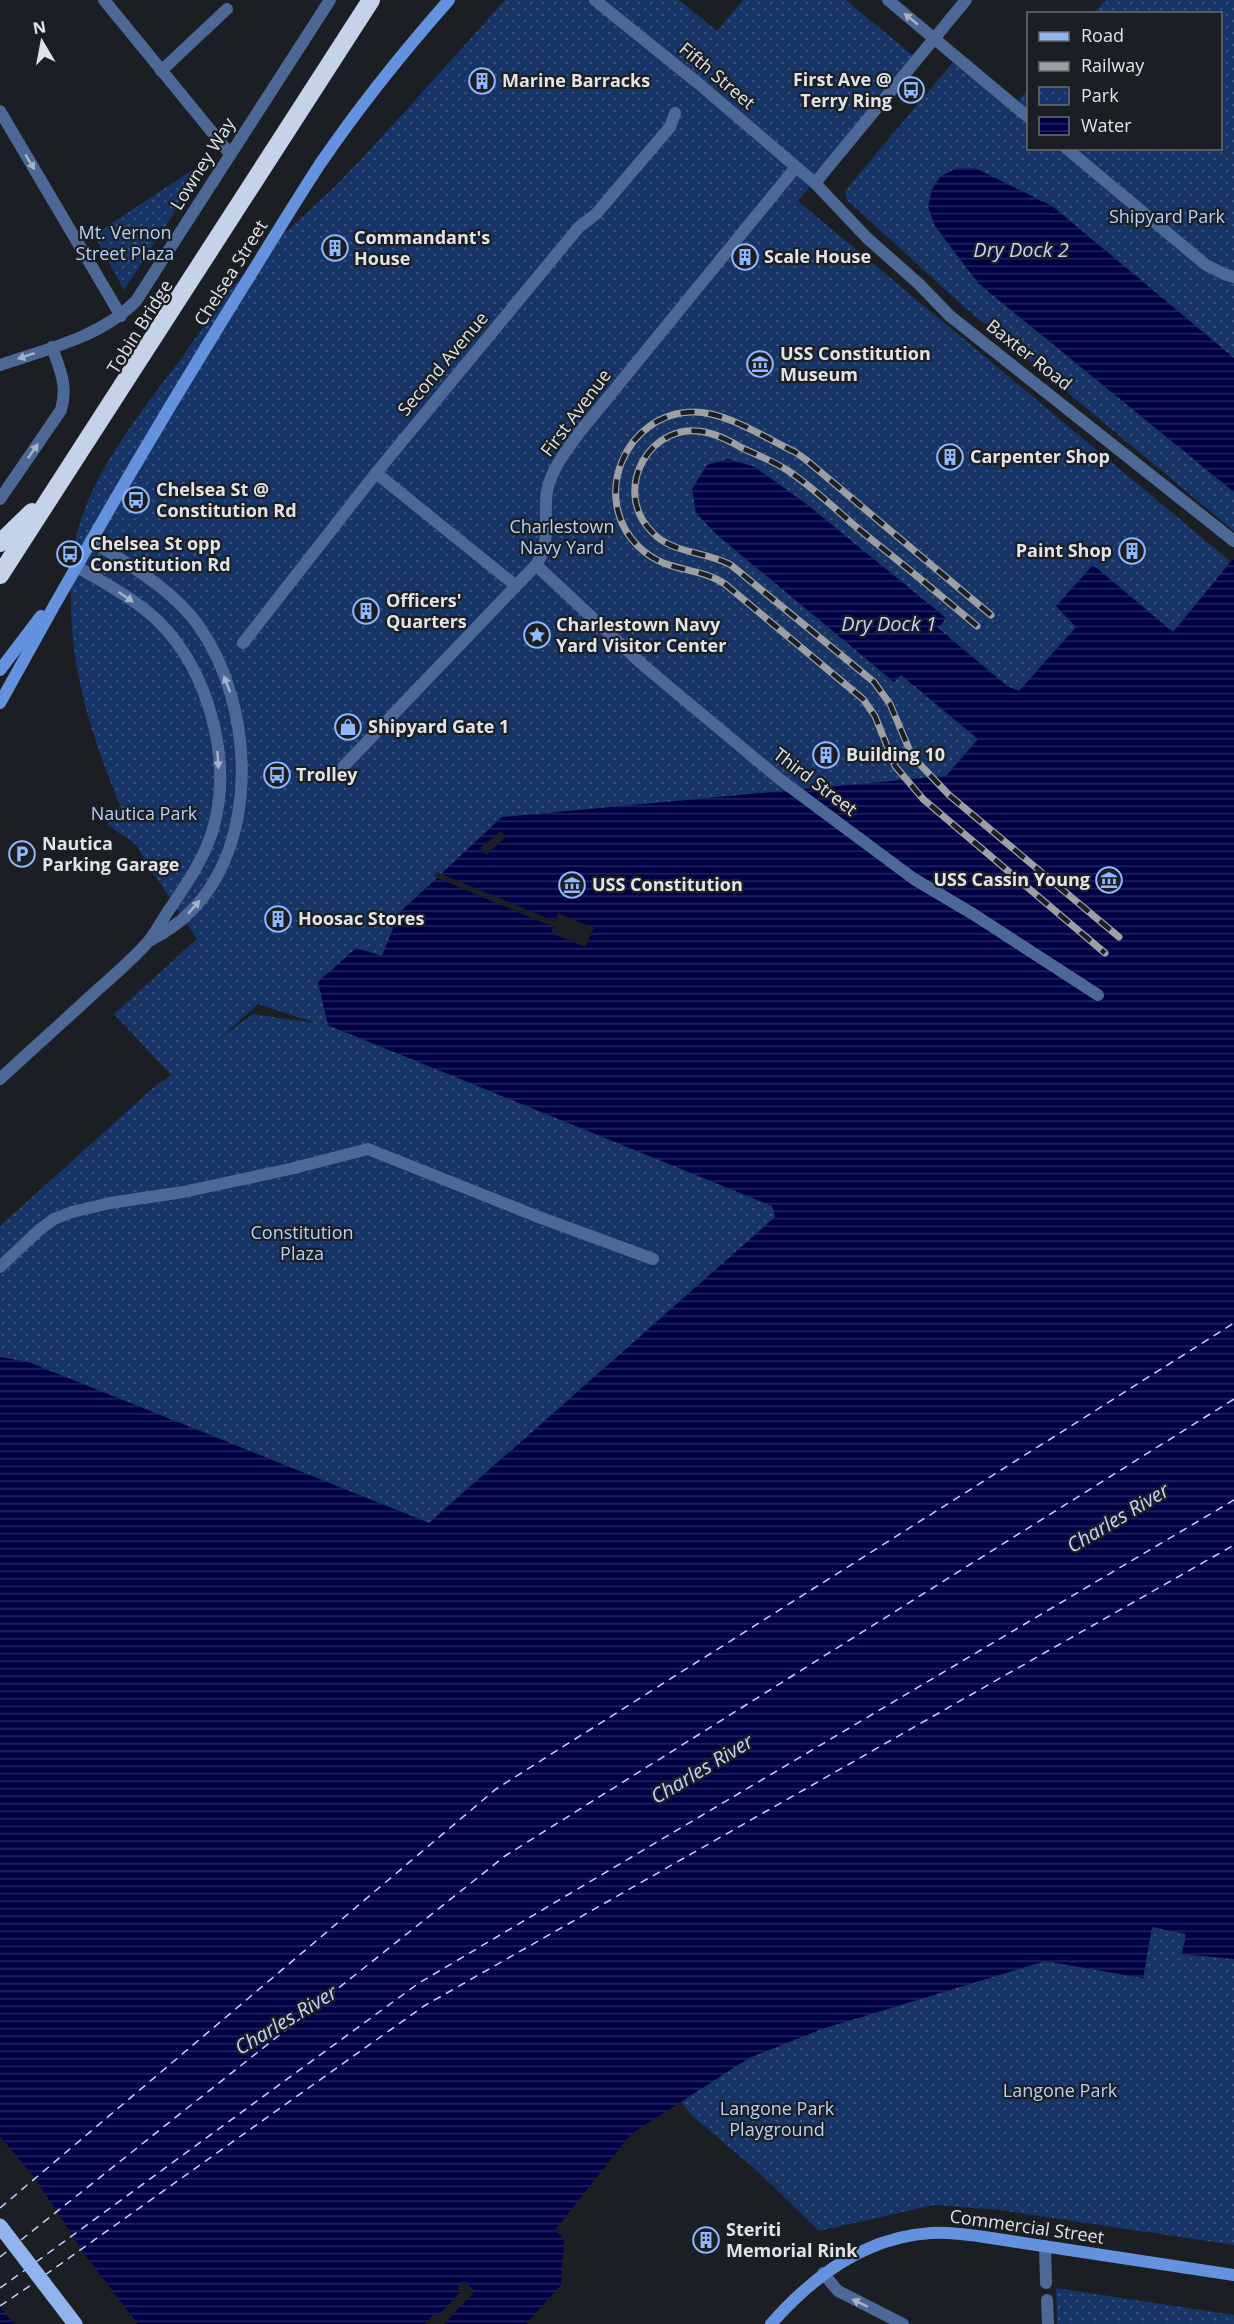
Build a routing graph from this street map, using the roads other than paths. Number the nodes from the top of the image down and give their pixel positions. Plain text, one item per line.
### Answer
1 (105, 0) edge
2 (330, 0) edge
3 (370, 0) edge
4 (449, 0) edge
5 (595, 0) edge
6 (888, 0) edge
7 (966, 0) edge
8 (227, 9) dead end
9 (934, 38) junction
10 (161, 71) junction
11 (0, 111) edge
12 (675, 113) dead end
13 (1027, 115) edge
14 (1068, 150) edge
15 (230, 154) junction
16 (796, 167) junction
17 (814, 183) junction
18 (1234, 277) edge
19 (121, 316) junction
20 (52, 347) junction
21 (0, 365) edge
22 (376, 473) junction
23 (55, 490) junction
24 (0, 499) edge
25 (31, 540) dead end
26 (91, 540) junction
27 (1234, 541) edge
28 (0, 543) edge
29 (536, 565) junction
30 (76, 566) junction
31 (5, 567) edge
32 (67, 582) junction
33 (516, 586) junction
34 (243, 643) dead end
35 (0, 670) edge
36 (0, 703) edge
37 (343, 767) dead end
38 (147, 942) junction
39 (1098, 995) dead end
40 (0, 1079) edge
41 (653, 1259) dead end
42 (0, 1267) edge
43 (0, 2226) edge
44 (1045, 2246) junction
45 (823, 2273) junction
46 (1234, 2275) edge
47 (1046, 2283) dead end
48 (1047, 2300) dead end
49 (887, 2320) edge
50 (75, 2324) edge
51 (771, 2324) edge
52 (903, 2324) edge
53 (1047, 2324) edge

1 - 10 street
2 - 15 street, Lowney Way
3 - 23 highway, Tobin Bridge
3 - 25 highway, Tobin Bridge
4 - 26 main road, Chelsea Street
5 - 16 street, Fifth Street
9 -> 6 street
7 - 9 street
8 - 10 street
9 - 13 street
9 - 17 street
10 - 15 street
11 -> 19 street
12 - 22 street, Second Avenue
14 - 18 street
15 - 19 street, Lowney Way
16 - 17 street, Fifth Street
16 - 29 street, First Avenue
17 - 27 street, Baxter Road
19 - 20 street, Lowney Way
20 -> 21 street, Lowney Way
24 -> 20 street
22 - 33 street
22 - 34 street, Second Avenue
23 - 28 highway
23 - 31 highway
26 - 30 main road, Chelsea Street
38 -> 26 street
29 - 33 street, First Avenue
29 - 39 street, Third Street
30 - 32 main road, Chelsea Street
30 -> 38 street
32 - 35 main road, Chelsea Street
32 - 36 main road, Chelsea Street
33 - 37 street, First Avenue
38 - 40 street
41 - 42 street
43 - 50 main road
44 - 45 main road, Commercial Street
44 - 46 main road, Commercial Street
44 - 47 street
49 -> 45 street
45 - 51 main road, Commercial Street
48 - 53 street
49 - 52 street

